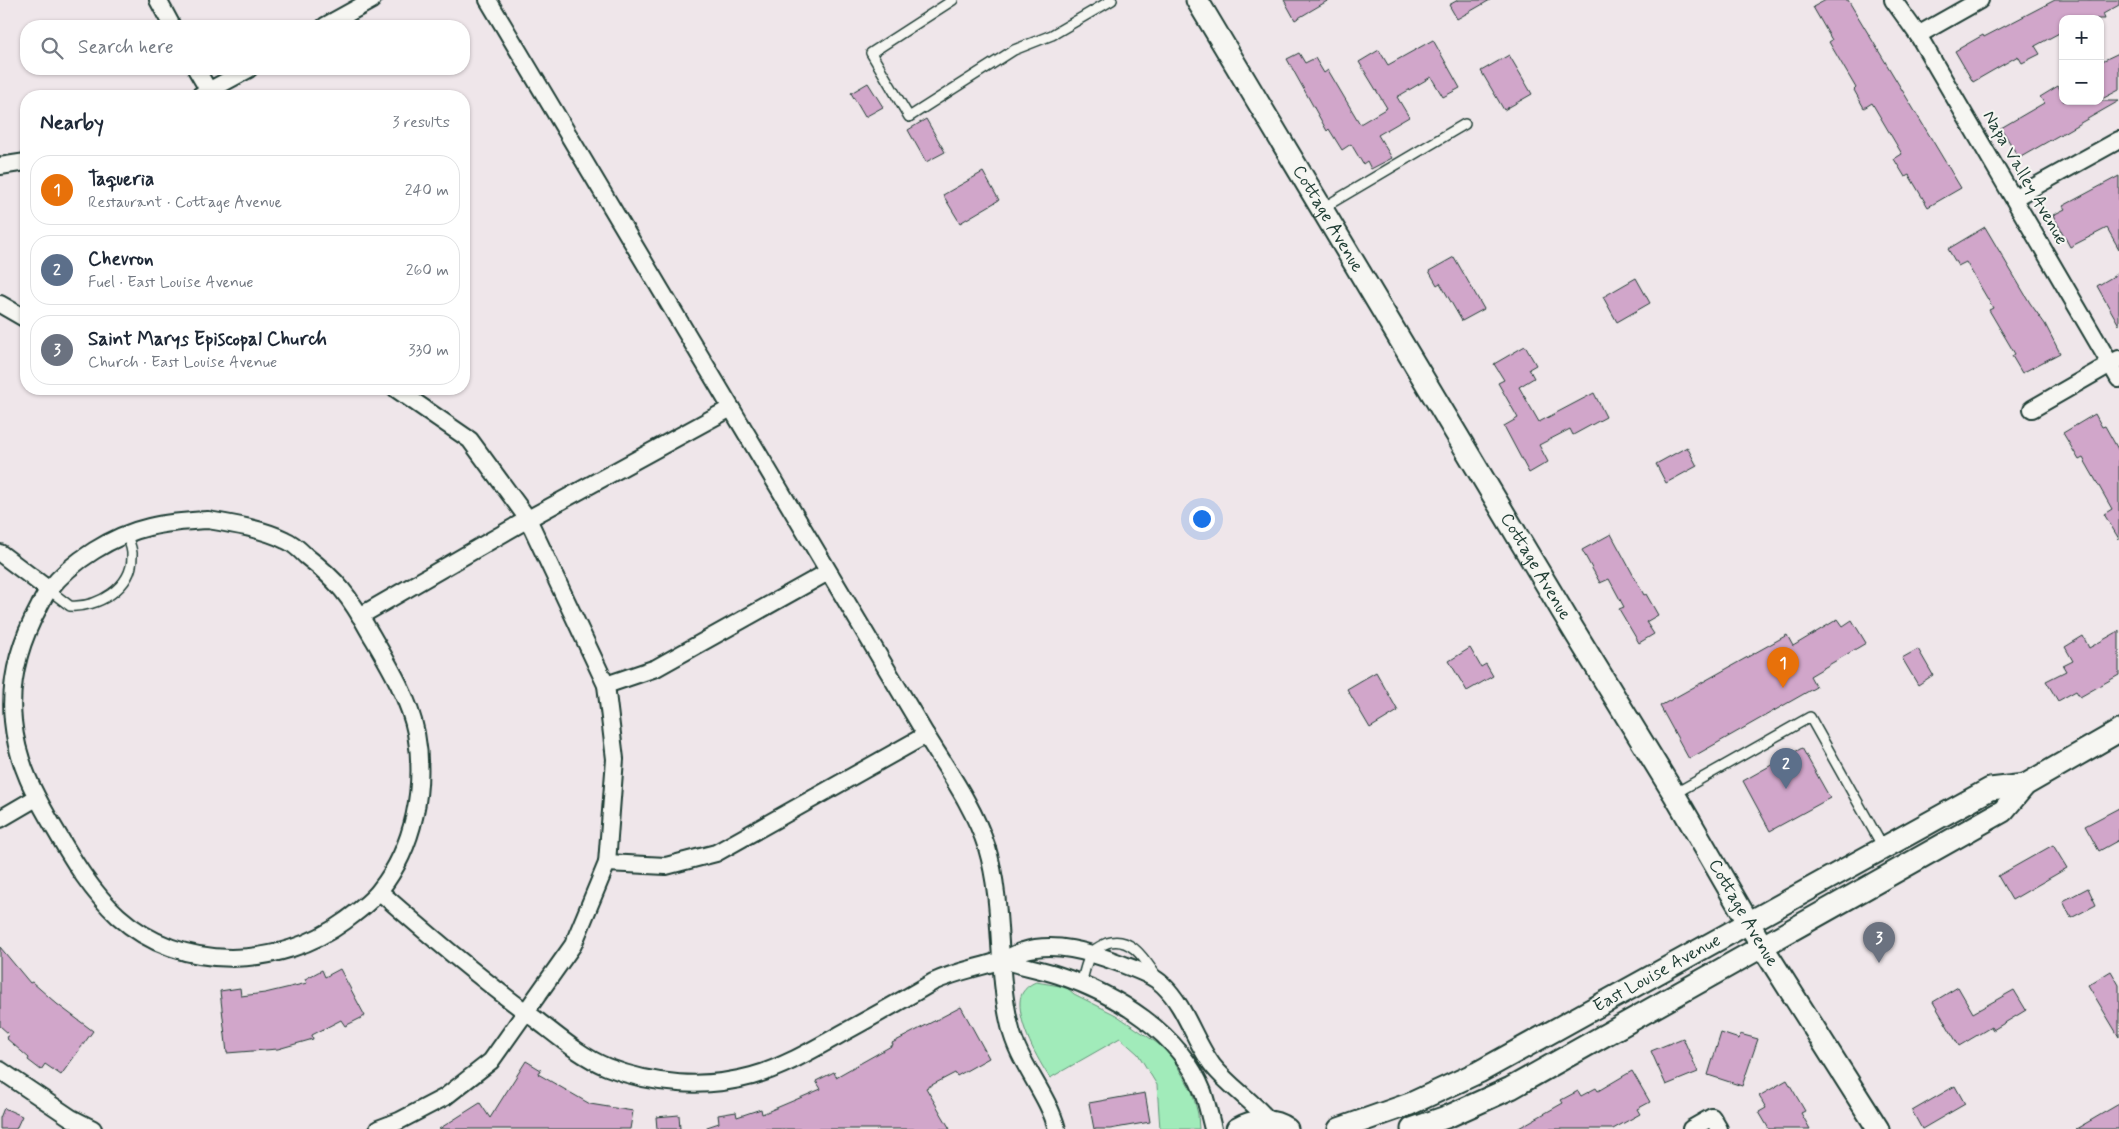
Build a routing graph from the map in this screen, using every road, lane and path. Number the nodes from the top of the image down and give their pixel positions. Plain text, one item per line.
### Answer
1 (158, 0) edge
2 (372, 0) edge
3 (488, 0) edge
4 (953, 0) edge
5 (1112, 0) edge
6 (1197, 0) edge
7 (1893, 0) edge
8 (1980, 0) edge
9 (169, 20) edge
10 (336, 20) edge
11 (1918, 35) junction
12 (198, 75) edge
13 (238, 75) edge
14 (203, 90) edge
15 (211, 90) edge
16 (1465, 124) dead end
17 (2119, 140) edge
18 (20, 163) edge
19 (0, 166) edge
20 (2014, 198) junction
21 (1321, 209) junction
22 (0, 304) edge
23 (20, 316) edge
24 (2115, 362) edge
25 (2119, 379) edge
26 (405, 395) edge
27 (731, 408) junction
28 (2032, 408) dead end
29 (528, 519) junction
30 (126, 534) junction
31 (0, 552) edge
32 (828, 572) junction
33 (49, 590) junction
34 (360, 616) junction
35 (606, 685) junction
36 (2119, 731) edge
37 (926, 735) junction
38 (2025, 785) junction
39 (1674, 794) junction
40 (36, 798) junction
41 (0, 819) edge
42 (1884, 849) junction
43 (607, 863) junction
44 (380, 892) junction
45 (1748, 923) junction
46 (1762, 946) junction
47 (1091, 954) junction
48 (1003, 960) junction
49 (1081, 984) junction
50 (527, 1014) junction
51 (0, 1070) edge
52 (1716, 1123) edge
53 (1278, 1125) edge
54 (93, 1129) edge
55 (378, 1129) edge
56 (1057, 1129) edge
57 (1212, 1129) edge
58 (1237, 1129) edge
59 (1339, 1129) edge
60 (1412, 1129) edge
61 (1691, 1129) edge
62 (1878, 1129) edge

1 - 9 street
2 - 10 street
3 - 27 street
4 - 5 lane
6 - 21 street, Cottage Avenue
7 - 11 street, Napa Valley Avenue
8 - 11 street
11 - 20 street, Napa Valley Avenue
12 - 14 street
13 - 15 street
16 - 21 lane
17 - 20 street
18 - 19 street
20 - 24 street, Napa Valley Avenue
21 - 39 street, Cottage Avenue
22 - 23 street
24 - 25 street, Napa Valley Avenue
24 - 28 street
26 - 29 street
27 - 29 street
27 - 32 street
29 - 34 street
29 - 35 street
30 - 33 street
30 - 33 lane
30 - 34 street
31 - 33 street
32 - 35 street
32 - 37 street
33 - 40 street
34 - 44 street
35 - 43 street
36 - 38 street, East Louise Avenue
37 - 43 street
37 - 48 street
38 - 42 street, East Louise Avenue
38 - 46 street, East Louise Avenue
39 - 42 lane
39 - 45 street, Cottage Avenue
40 - 41 street
40 - 44 street
42 - 45 street, East Louise Avenue
43 - 50 street
44 - 50 street
45 - 46 street, Cottage Avenue
45 - 59 street, East Louise Avenue
46 - 60 street, East Louise Avenue
46 - 62 street, Cottage Avenue
47 - 48 street
47 - 49 lane
47 - 53 street
48 - 49 street
48 - 50 street
48 - 56 street
49 - 57 street
50 - 55 street
51 - 54 street
52 - 61 street
53 - 58 street

